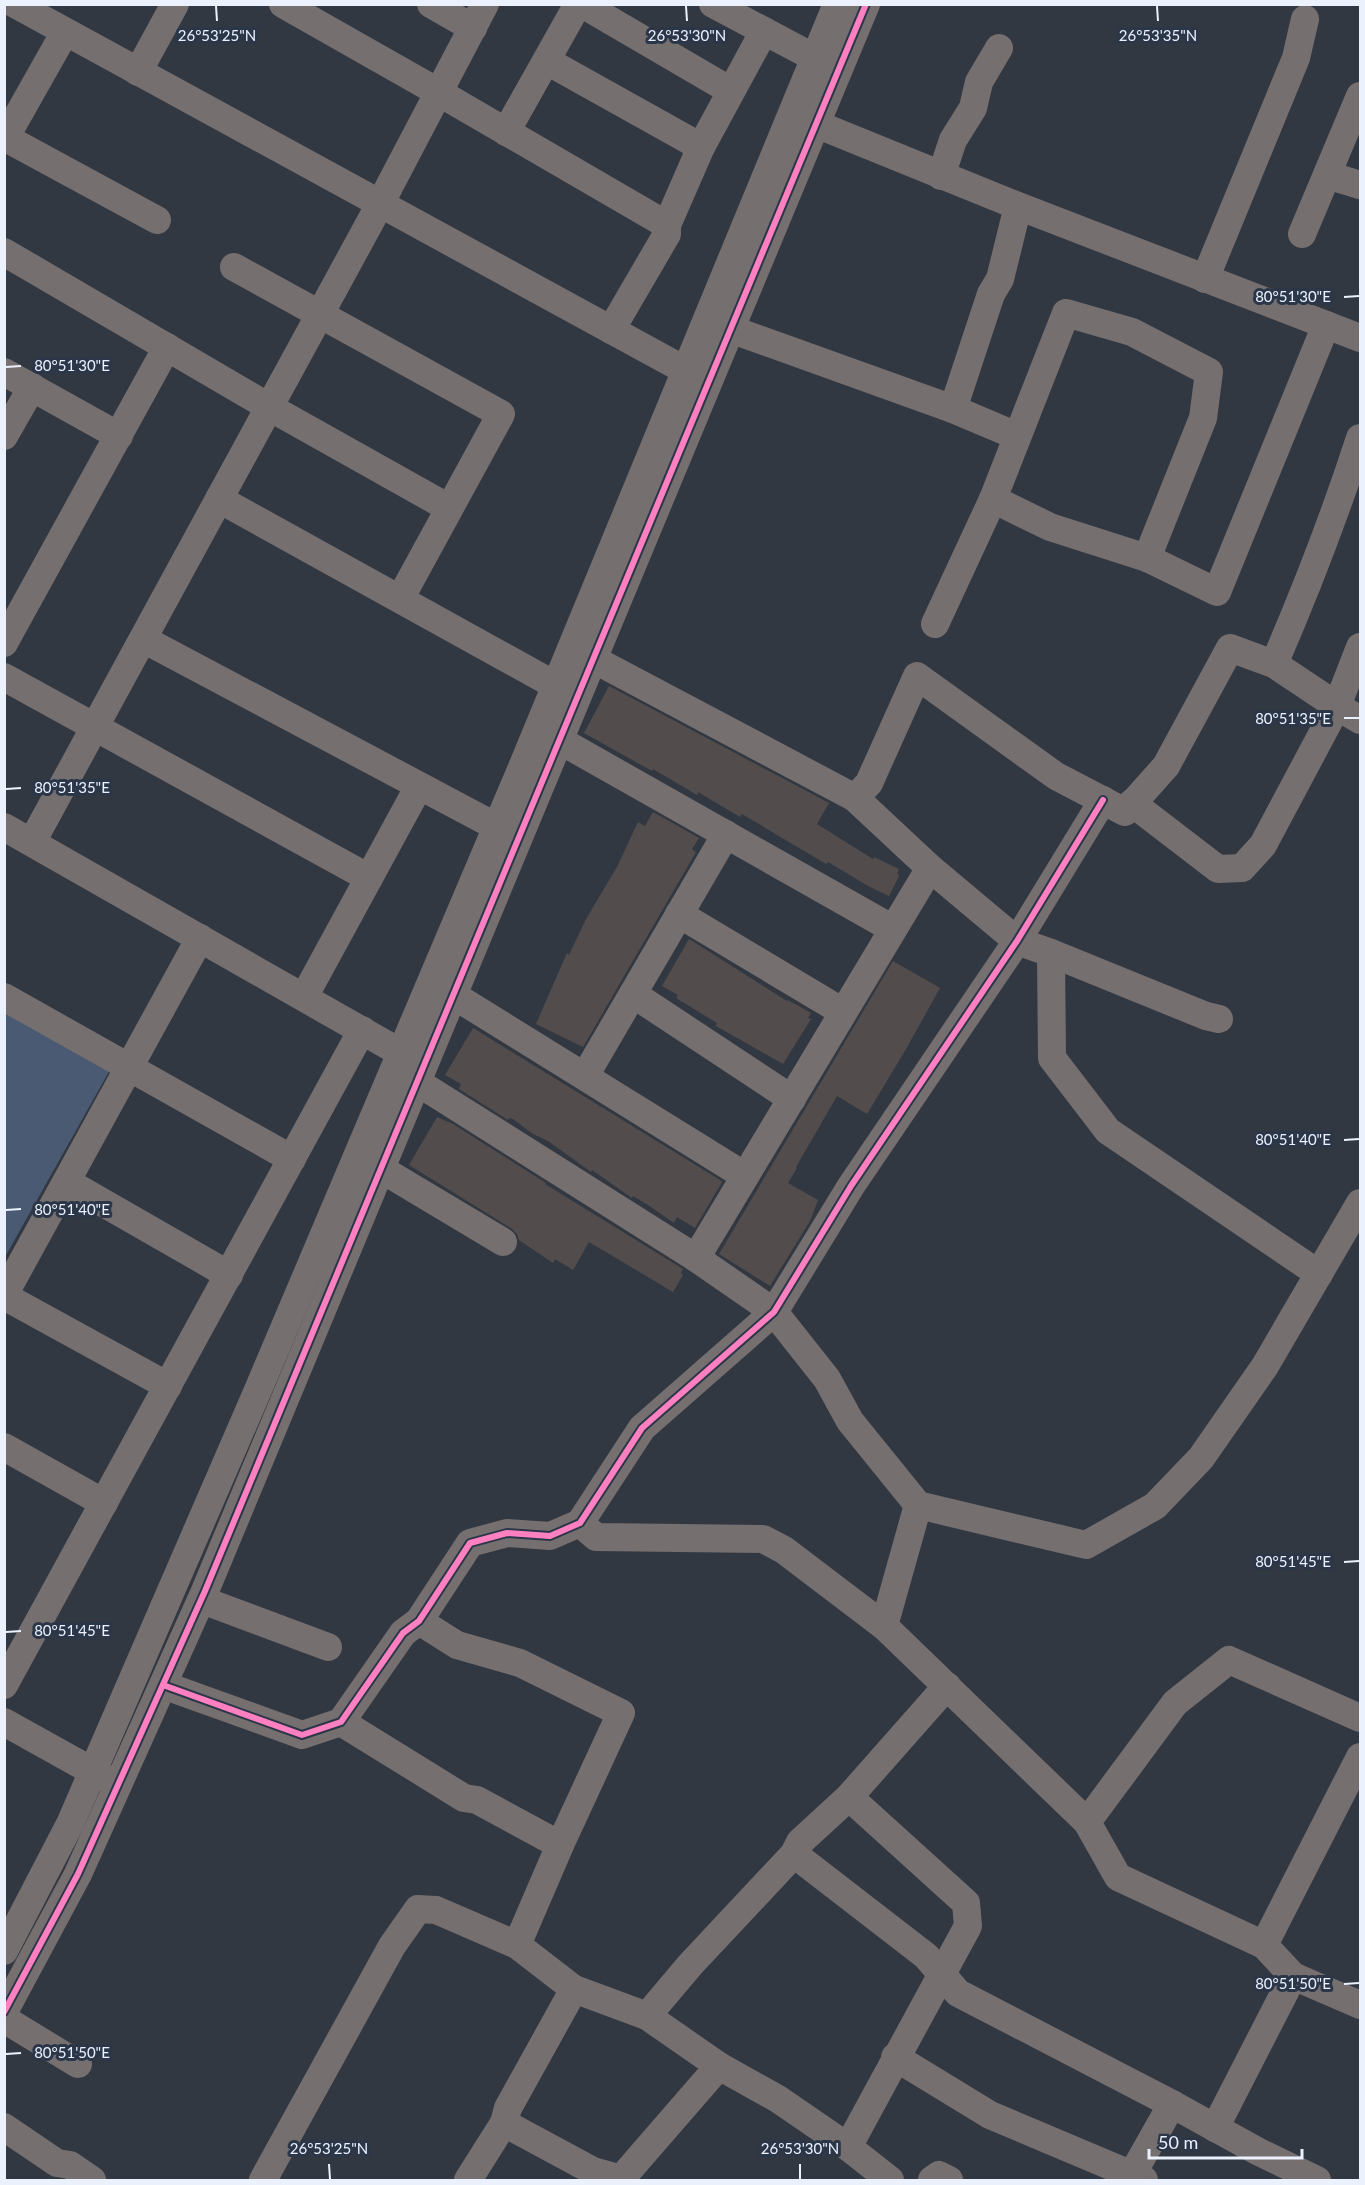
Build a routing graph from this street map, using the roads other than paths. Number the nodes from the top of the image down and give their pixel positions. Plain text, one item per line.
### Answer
1 (15, 4) edge
2 (174, 4) edge
3 (283, 4) edge
4 (430, 4) edge
5 (580, 4) edge
6 (713, 4) edge
7 (837, 4) edge
8 (866, 4) edge
9 (479, 16) edge
10 (1305, 19) dead end
11 (764, 31) junction
12 (65, 32) junction
13 (999, 48) dead end
14 (815, 58) junction
15 (546, 61) junction
16 (138, 72) junction
17 (731, 91) junction
18 (438, 92) junction
19 (1360, 96) edge
20 (816, 124) junction
21 (506, 132) junction
22 (5, 139) edge
23 (701, 147) junction
24 (1327, 175) junction
25 (941, 176) junction
26 (1360, 185) edge
27 (380, 204) junction
28 (1018, 207) junction
29 (157, 220) dead end
30 (667, 225) junction
31 (1302, 234) dead end
32 (4, 252) edge
33 (234, 267) dead end
34 (1205, 279) junction
35 (320, 314) junction
36 (1326, 326) junction
37 (730, 329) junction
38 (611, 330) junction
39 (1360, 339) edge
40 (167, 347) junction
41 (4, 372) edge
42 (697, 377) junction
43 (32, 387) junction
44 (269, 407) junction
45 (953, 408) junction
46 (4, 436) edge
47 (118, 436) junction
48 (1017, 436) junction
49 (1360, 438) edge
50 (1354, 482) edge
51 (219, 499) junction
52 (993, 499) junction
53 (449, 508) junction
54 (1147, 558) junction
55 (400, 599) junction
56 (935, 624) dead end
57 (143, 639) junction
58 (4, 643) edge
59 (1360, 647) edge
60 (593, 659) junction
61 (1274, 664) junction
62 (4, 677) edge
63 (566, 691) junction
64 (1348, 713) edge
65 (95, 727) junction
66 (559, 740) junction
67 (419, 786) junction
68 (855, 798) junction
69 (1103, 800) junction
70 (1132, 803) junction
71 (4, 827) edge
72 (497, 827) junction
73 (726, 834) junction
74 (32, 842) junction
75 (930, 868) junction
76 (369, 878) junction
77 (679, 914) junction
78 (893, 929) junction
79 (200, 938) junction
80 (1017, 941) junction
81 (1052, 953) junction
82 (633, 994) junction
83 (453, 995) junction
84 (4, 997) edge
85 (304, 997) junction
86 (843, 1012) junction
87 (1218, 1019) dead end
88 (362, 1030) junction
89 (414, 1066) junction
90 (129, 1067) junction
91 (585, 1076) junction
92 (792, 1099) junction
93 (292, 1160) junction
94 (381, 1169) junction
95 (745, 1176) junction
96 (67, 1182) junction
97 (1360, 1203) edge
98 (503, 1242) dead end
99 (696, 1258) junction
100 (1319, 1274) junction
101 (228, 1275) junction
102 (4, 1296) edge
103 (774, 1312) junction
104 (168, 1386) junction
105 (4, 1447) edge
106 (104, 1503) junction
107 (918, 1505) junction
108 (580, 1523) junction
109 (202, 1600) junction
110 (419, 1621) junction
111 (884, 1626) junction
112 (328, 1647) dead end
113 (4, 1685) edge
114 (163, 1685) junction
115 (947, 1686) junction
116 (1360, 1718) edge
117 (4, 1722) edge
118 (341, 1722) junction
119 (1360, 1757) edge
120 (93, 1771) junction
121 (118, 1785) junction
122 (849, 1797) junction
123 (1087, 1822) junction
124 (560, 1845) junction
125 (794, 1854) junction
126 (517, 1945) junction
127 (1264, 1945) junction
128 (4, 1951) edge
129 (941, 1975) junction
130 (1293, 1976) junction
131 (574, 1989) junction
132 (1360, 2005) edge
133 (4, 2012) edge
134 (647, 2016) junction
135 (4, 2019) edge
136 (895, 2057) junction
137 (78, 2064) dead end
138 (719, 2066) junction
139 (1172, 2104) junction
140 (504, 2123) junction
141 (4, 2127) edge
142 (1215, 2128) junction
143 (848, 2147) junction
144 (1135, 2179) edge
145 (92, 2181) edge
146 (263, 2181) edge
147 (468, 2181) edge
148 (890, 2181) edge
149 (932, 2181) edge
150 (949, 2181) edge
151 (1317, 2181) edge

1 - 12 street
2 - 16 street
3 - 18 street
4 - 9 street
5 - 15 street
5 - 17 street
6 - 11 street
7 - 14 street
8 - 20 street
9 - 18 street
10 - 34 street
11 - 14 street
11 - 17 street
12 - 16 street
12 - 22 street
13 - 25 street
14 - 42 street
15 - 21 street
15 - 23 street
16 - 27 street
17 - 23 street
18 - 21 street
18 - 27 street
19 - 24 street
20 - 25 street
20 - 37 street
21 - 30 street
22 - 29 street
23 - 30 street
24 - 26 street
24 - 31 street
25 - 28 street
27 - 35 street
27 - 38 street
28 - 34 street
28 - 45 street
30 - 38 street
32 - 40 street
33 - 35 street
34 - 36 street
35 - 44 street
35 - 53 street
36 - 39 street
36 - 54 street
37 - 42 street
37 - 45 street
38 - 42 street
40 - 44 street
40 - 47 street
41 - 43 street
42 - 60 street
42 - 63 street
43 - 46 street
43 - 47 street
44 - 51 street
44 - 53 street
45 - 48 street
47 - 58 street
48 - 52 street
48 - 54 street
49 - 50 street
50 - 61 street
51 - 55 street
51 - 57 street
52 - 54 street
52 - 56 street
53 - 55 street
55 - 63 street
57 - 65 street
57 - 67 street
59 - 64 street
60 - 63 street
60 - 68 street
61 - 64 street
61 - 70 street
62 - 65 street
63 - 66 street
63 - 72 street
64 - 70 street
65 - 74 street
65 - 76 street
66 - 73 street
66 - 83 street
67 - 72 street
67 - 76 street
68 - 69 street
68 - 75 street
69 - 70 street
69 - 80 street
71 - 74 street
72 - 89 street
73 - 77 street
73 - 78 street
74 - 79 street
75 - 78 street
75 - 80 street
76 - 85 street
77 - 82 street
77 - 86 street
78 - 86 street
79 - 85 street
79 - 90 street
80 - 81 street
80 - 103 street
81 - 87 street
81 - 100 street
82 - 91 street
82 - 92 street
83 - 89 street
83 - 91 street
84 - 90 street
85 - 88 street
86 - 92 street
88 - 89 street
88 - 93 street
89 - 94 street
89 - 99 street
89 - 120 street
90 - 93 street
90 - 96 street
91 - 95 street
92 - 95 street
93 - 101 street
94 - 98 street
94 - 109 street
95 - 99 street
96 - 101 street
96 - 102 street
97 - 100 street
99 - 103 street
100 - 107 street
101 - 104 street
102 - 104 street
103 - 107 street
103 - 108 street
104 - 106 street
105 - 106 street
106 - 113 street
107 - 111 street
108 - 110 street
108 - 111 street
109 - 112 street
109 - 114 street
110 - 118 street
110 - 124 street
111 - 115 street
114 - 118 street
114 - 121 street
115 - 122 street
115 - 123 street
116 - 123 street
117 - 120 street
118 - 124 street
119 - 127 street
120 - 121 street
120 - 128 street
121 - 133 street
122 - 125 street
122 - 129 street
123 - 127 street
124 - 126 street
125 - 129 street
125 - 134 street
126 - 131 street
126 - 146 street
127 - 130 street
129 - 136 street
129 - 139 street
130 - 132 street
130 - 142 street
131 - 134 street
131 - 140 street
134 - 138 street
135 - 137 street
136 - 143 street
136 - 144 street
138 - 140 street
138 - 143 street
139 - 142 street
139 - 144 street
140 - 147 street
141 - 145 street
142 - 151 street
143 - 148 street
149 - 150 street

